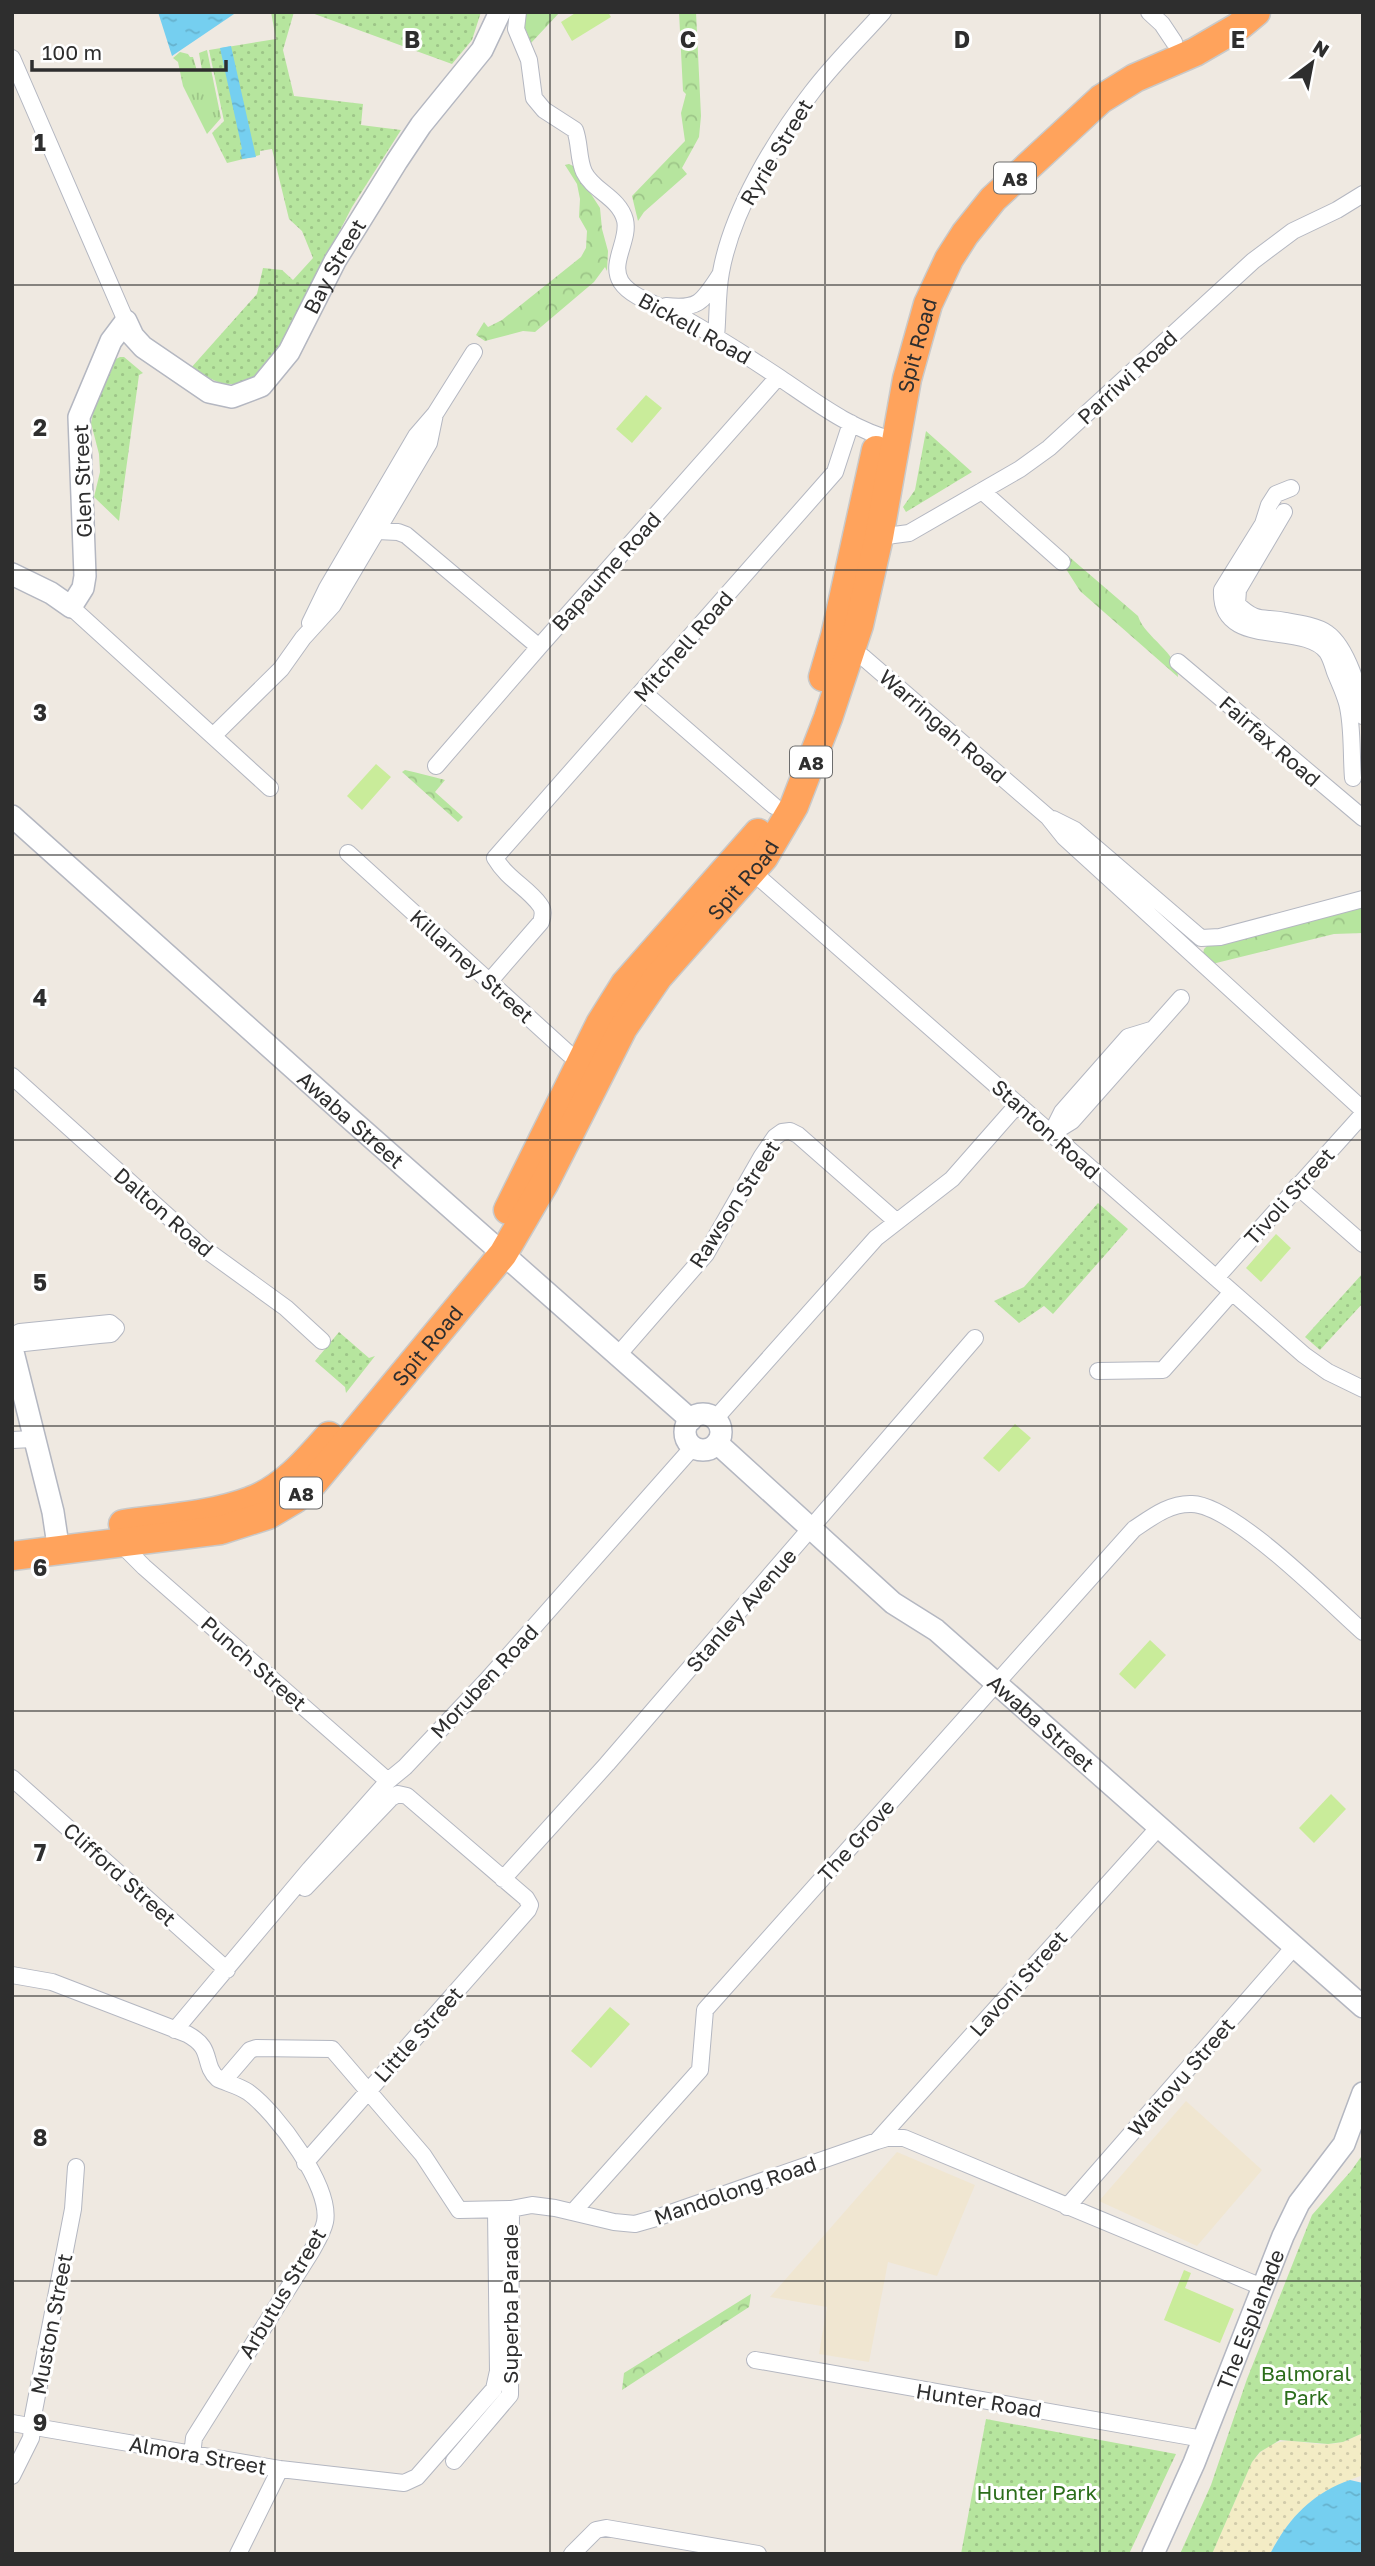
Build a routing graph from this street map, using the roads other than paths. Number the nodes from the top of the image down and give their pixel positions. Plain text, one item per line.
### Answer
1 (500, 12) edge
2 (518, 12) edge
3 (883, 12) edge
4 (1149, 12) edge
5 (1227, 12) edge
6 (1256, 12) edge
7 (1174, 42) junction
8 (12, 58) edge
9 (1363, 194) edge
10 (720, 274) junction
11 (664, 306) junction
12 (126, 321) junction
13 (716, 337) junction
14 (474, 352) dead end
15 (778, 377) junction
16 (435, 414) junction
17 (851, 423) junction
18 (887, 439) junction
19 (1290, 488) dead end
20 (982, 491) junction
21 (1284, 512) dead end
22 (377, 531) junction
23 (879, 537) junction
24 (1062, 562) dead end
25 (12, 574) edge
26 (71, 607) junction
27 (303, 638) junction
28 (538, 647) junction
29 (841, 652) junction
30 (1178, 662) dead end
31 (643, 692) junction
32 (1363, 716) edge
33 (213, 736) junction
34 (1363, 758) edge
35 (436, 766) dead end
36 (1353, 778) junction
37 (270, 788) dead end
38 (1341, 802) junction
39 (774, 806) junction
40 (12, 816) edge
41 (1048, 817) junction
42 (1363, 818) edge
43 (348, 853) dead end
44 (745, 865) junction
45 (1363, 899) edge
46 (489, 982) junction
47 (1181, 998) dead end
48 (591, 1066) junction
49 (12, 1076) edge
50 (1018, 1104) junction
51 (1363, 1112) edge
52 (1051, 1134) junction
53 (1297, 1186) junction
54 (896, 1221) junction
55 (1363, 1244) edge
56 (496, 1248) junction
57 (1216, 1278) junction
58 (1232, 1292) junction
59 (12, 1338) edge
60 (975, 1338) dead end
61 (323, 1341) dead end
62 (12, 1348) edge
63 (618, 1355) junction
64 (1098, 1371) dead end
65 (1363, 1389) edge
66 (715, 1419) junction
67 (691, 1420) junction
68 (23, 1439) edge
69 (717, 1443) junction
70 (693, 1447) junction
71 (810, 1528) junction
72 (12, 1538) edge
73 (57, 1542) junction
74 (121, 1544) junction
75 (12, 1556) edge
76 (1363, 1632) edge
77 (996, 1682) junction
78 (12, 1778) edge
79 (388, 1781) junction
80 (1158, 1827) junction
81 (503, 1879) junction
82 (274, 1915) junction
83 (1294, 1947) junction
84 (228, 1970) junction
85 (12, 1975) edge
86 (1363, 2007) edge
87 (175, 2030) junction
88 (218, 2079) junction
89 (368, 2090) junction
90 (1363, 2093) edge
91 (877, 2141) junction
92 (305, 2163) junction
93 (76, 2167) dead end
94 (1068, 2207) junction
95 (503, 2210) junction
96 (573, 2212) junction
97 (1262, 2287) junction
98 (755, 2360) dead end
99 (12, 2423) edge
100 (33, 2427) junction
101 (1203, 2439) junction
102 (192, 2455) junction
103 (454, 2461) dead end
104 (280, 2469) junction
105 (12, 2476) edge
106 (385, 2482) joint
107 (238, 2554) edge
108 (572, 2554) edge
109 (758, 2554) edge
110 (1153, 2554) edge

1 - 12 street, Bay Street
2 - 11 street, Bickell Road
3 - 10 street, Ryrie Street
4 - 7 street
5 - 7 highway, Spit Road / A8
6 - 18 highway, Spit Road / A8
7 - 18 highway, Spit Road / A8
8 - 12 street
9 - 20 street, Parriwi Road
10 - 11 street, Ryrie Street
10 - 13 street, Ryrie Street
11 - 13 street, Bickell Road
12 - 26 street, Glen Street
13 - 15 street, Bickell Road
14 - 16 street
15 - 17 street, Bickell Road
15 - 28 street, Bapaume Road
16 - 22 street
16 - 27 street
17 - 18 street, Bickell Road
17 - 31 street, Mitchell Road
18 - 23 highway, Spit Road / A8
18 - 29 highway, Spit Road / A8
19 - 36 street
20 - 23 street, Parriwi Road
20 - 24 street
21 - 32 street
22 - 27 street
22 - 28 street
23 - 29 highway, Spit Road / A8
25 - 26 street
26 - 33 street
27 - 33 street
28 - 35 street, Bapaume Road
29 - 39 highway, Spit Road / A8
29 - 41 street, Warringah Road
29 - 44 highway, Spit Road / A8
30 - 38 street, Fairfax Road
31 - 39 street
31 - 46 street, Mitchell Road
33 - 37 street
34 - 36 street
36 - 38 street
38 - 42 street, Fairfax Road
39 - 44 highway, Spit Road / A8
40 - 56 street, Awaba Street
41 - 45 street, Warringah Road
41 - 51 street, Warringah Road
43 - 46 street, Killarney Street
44 - 48 highway, Spit Road / A8
44 - 50 street, Stanton Road
46 - 48 street, Killarney Street
47 - 52 street
48 - 56 highway, Spit Road / A8
49 - 61 street, Dalton Road
50 - 52 street, Stanton Road
50 - 54 street
51 - 53 street, Tivoli Street
52 - 57 street, Stanton Road
53 - 55 street
53 - 57 street, Tivoli Street
54 - 63 street, Rawson Street
54 - 66 street
56 - 63 street, Awaba Street
56 - 73 highway, Spit Road / A8
56 - 74 highway, Spit Road / A8
57 - 58 street, Stanton Road
58 - 64 street
58 - 65 street, Stanton Road
59 - 59 street
60 - 71 street, Stanley Avenue
62 - 68 street
63 - 67 street, Awaba Street
66 - 67 street
66 - 69 street
67 - 70 street
68 - 73 street
69 - 70 street
69 - 71 street, Awaba Street
70 - 79 street, Moruben Road
71 - 77 street, Awaba Street
71 - 81 street, Stanley Avenue
72 - 73 highway, Spit Road / A8
73 - 74 highway, Spit Road / A8
73 - 75 highway, Spit Road / A8
74 - 79 street, Punch Street
76 - 77 street, The Grove
77 - 80 street, Awaba Street
77 - 96 street, The Grove
78 - 84 street, Clifford Street
79 - 82 street, Moruben Road
80 - 83 street, Awaba Street
80 - 91 street, Lavoni Street
81 - 82 street, Moruben Road
81 - 89 street, Little Street
82 - 84 street, Moruben Road
83 - 86 street, Awaba Street
83 - 94 street, Waitovu Street
84 - 87 street, Moruben Road
85 - 87 street
87 - 88 street
88 - 89 street, Mandolong Road
88 - 92 street, Arbutus Street
89 - 92 street, Little Street
89 - 95 street, Mandolong Road
90 - 97 street, The Esplanade
91 - 94 street, Mandolong Road
91 - 96 street, Mandolong Road
92 - 102 street, Arbutus Street
93 - 100 street, Muston Street
94 - 97 street, Mandolong Road
95 - 96 street, Mandolong Road
95 - 103 street, Superba Parade
95 - 106 street, Superba Parade
97 - 101 street, The Esplanade
98 - 101 street, Hunter Road
99 - 100 street, Almora Street
100 - 102 street, Almora Street
100 - 105 street, Muston Street
101 - 110 street, The Esplanade
102 - 104 street, Almora Street
104 - 106 street, Almora Street
104 - 107 street
108 - 109 street

